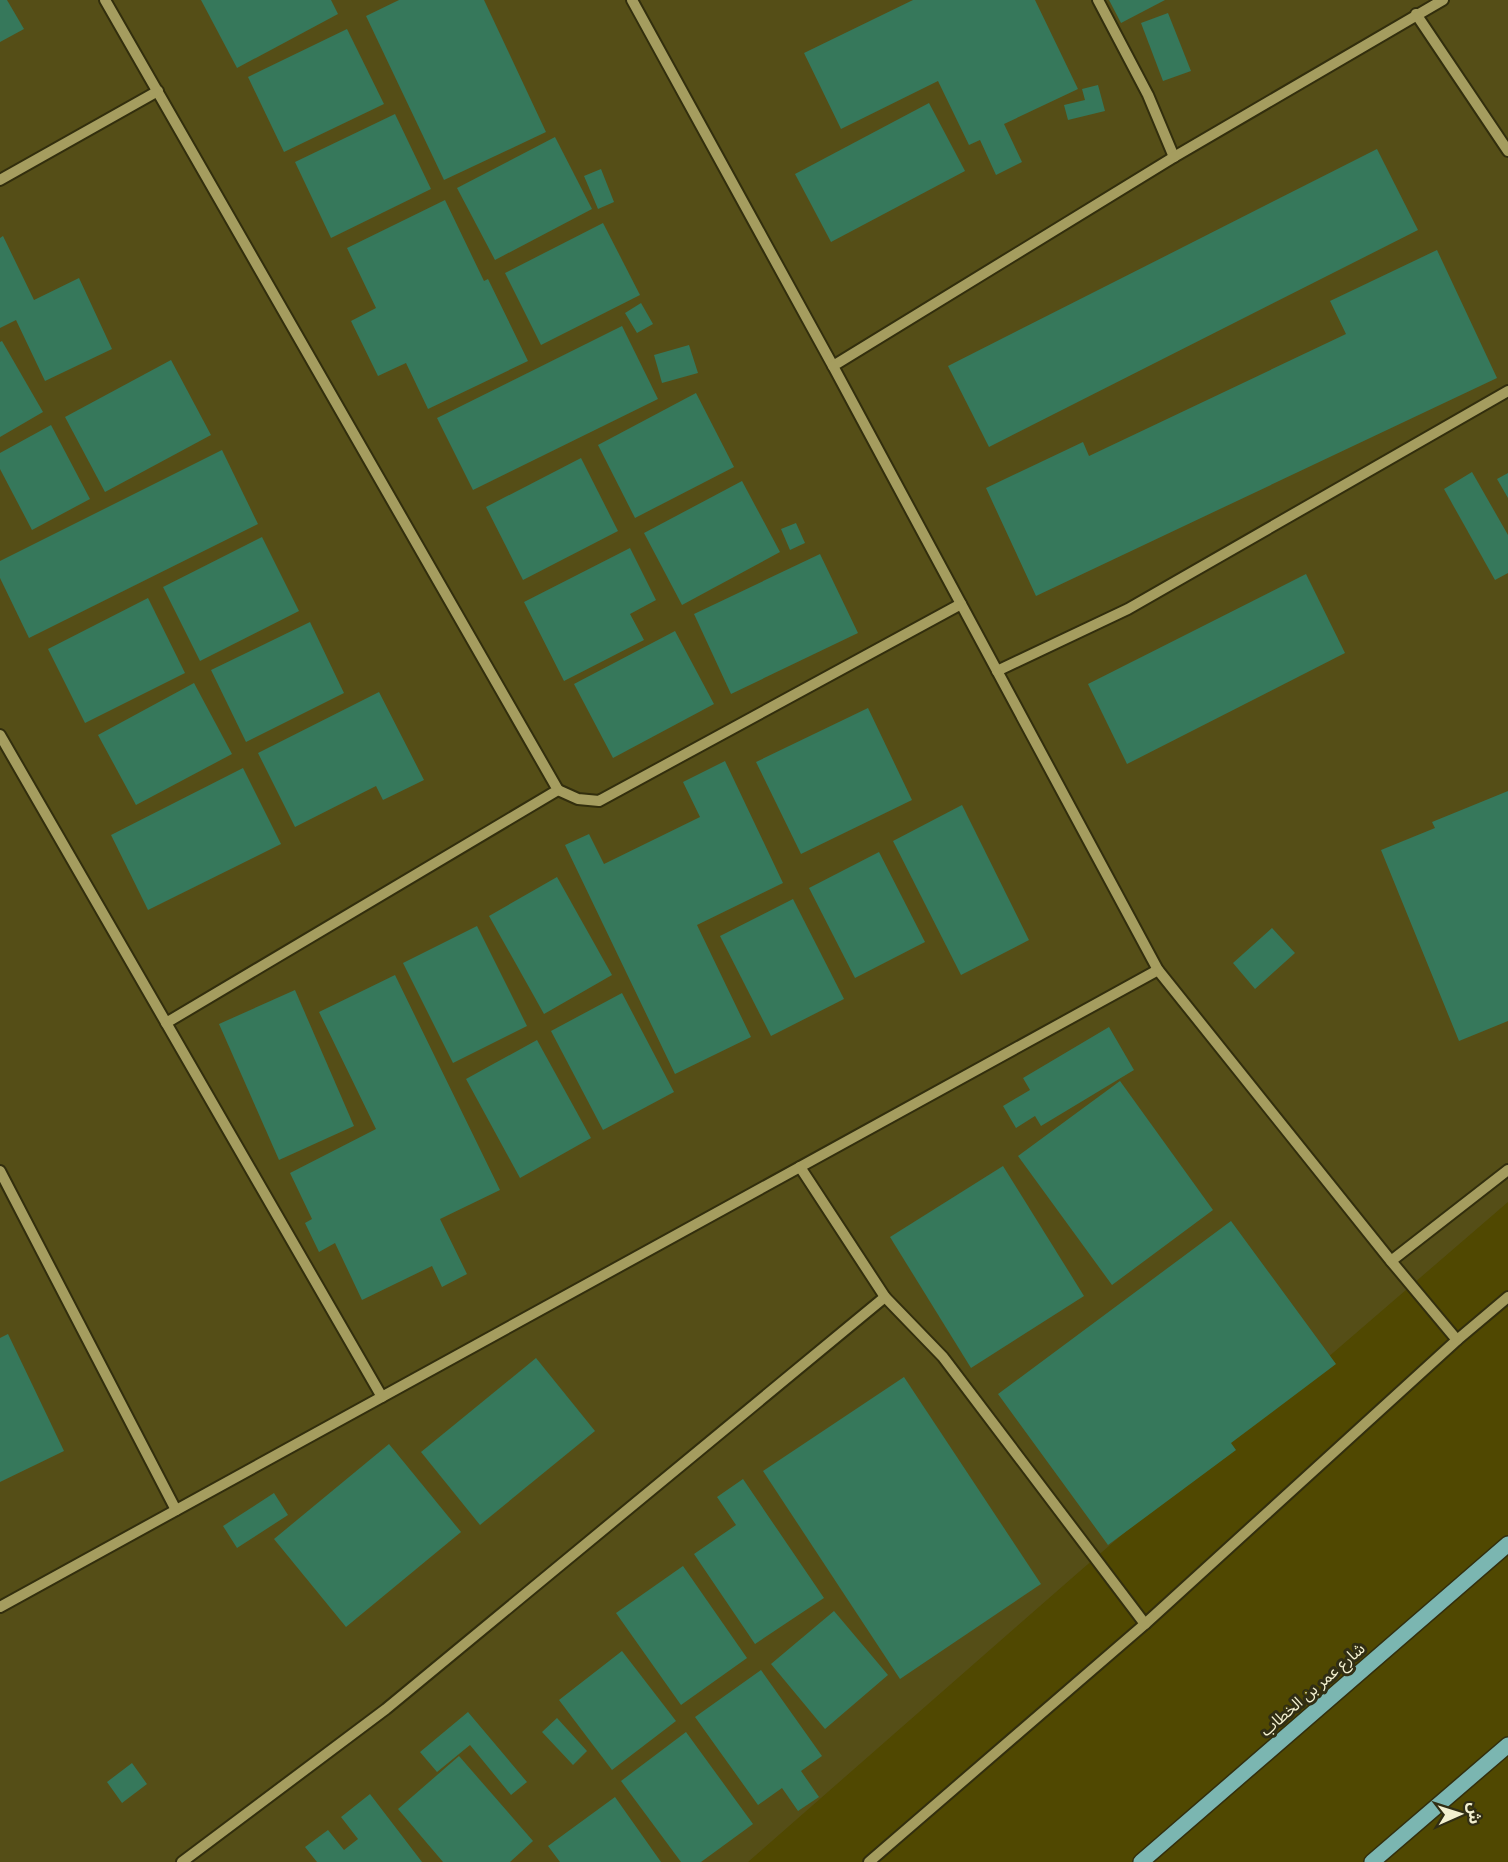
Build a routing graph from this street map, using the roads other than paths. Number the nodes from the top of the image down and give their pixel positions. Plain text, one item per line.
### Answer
1 (105, 0) edge
2 (632, 0) edge
3 (1098, 0) edge
4 (1443, 0) edge
5 (1416, 14) junction
6 (158, 91) junction
7 (1508, 152) edge
8 (1174, 157) junction
9 (0, 180) edge
10 (833, 366) junction
11 (1508, 391) edge
12 (961, 604) junction
13 (997, 671) junction
14 (0, 735) edge
15 (558, 790) junction
16 (1158, 970) junction
17 (166, 1023) junction
18 (800, 1167) junction
19 (1508, 1170) edge
20 (0, 1171) edge
21 (1391, 1261) junction
22 (885, 1297) junction
23 (1508, 1297) edge
24 (1457, 1340) junction
25 (382, 1397) junction
26 (176, 1510) junction
27 (1508, 1544) edge
28 (0, 1607) edge
29 (1146, 1624) junction
30 (1508, 1745) edge
31 (182, 1862) edge
32 (869, 1862) edge
33 (1141, 1862) edge
34 (1372, 1862) edge

1 - 6 street
2 - 10 street
3 - 8 street
4 - 5 street
5 - 7 street
5 - 8 street
6 - 9 street
6 - 15 street
8 - 10 street
10 - 12 street
11 - 13 street
12 - 13 street
12 - 15 street
13 - 16 street
14 - 17 street
15 - 17 street
16 - 18 street
16 - 21 street
17 - 25 street
18 - 22 street
18 - 25 street
19 - 21 street
20 - 26 street
21 - 24 street
22 - 29 street
22 - 31 street
23 - 24 street
24 - 29 street
25 - 26 street
26 - 28 street
27 - 33 main road, شارع عمر بن الخطاب
29 - 32 street
30 - 34 main road

